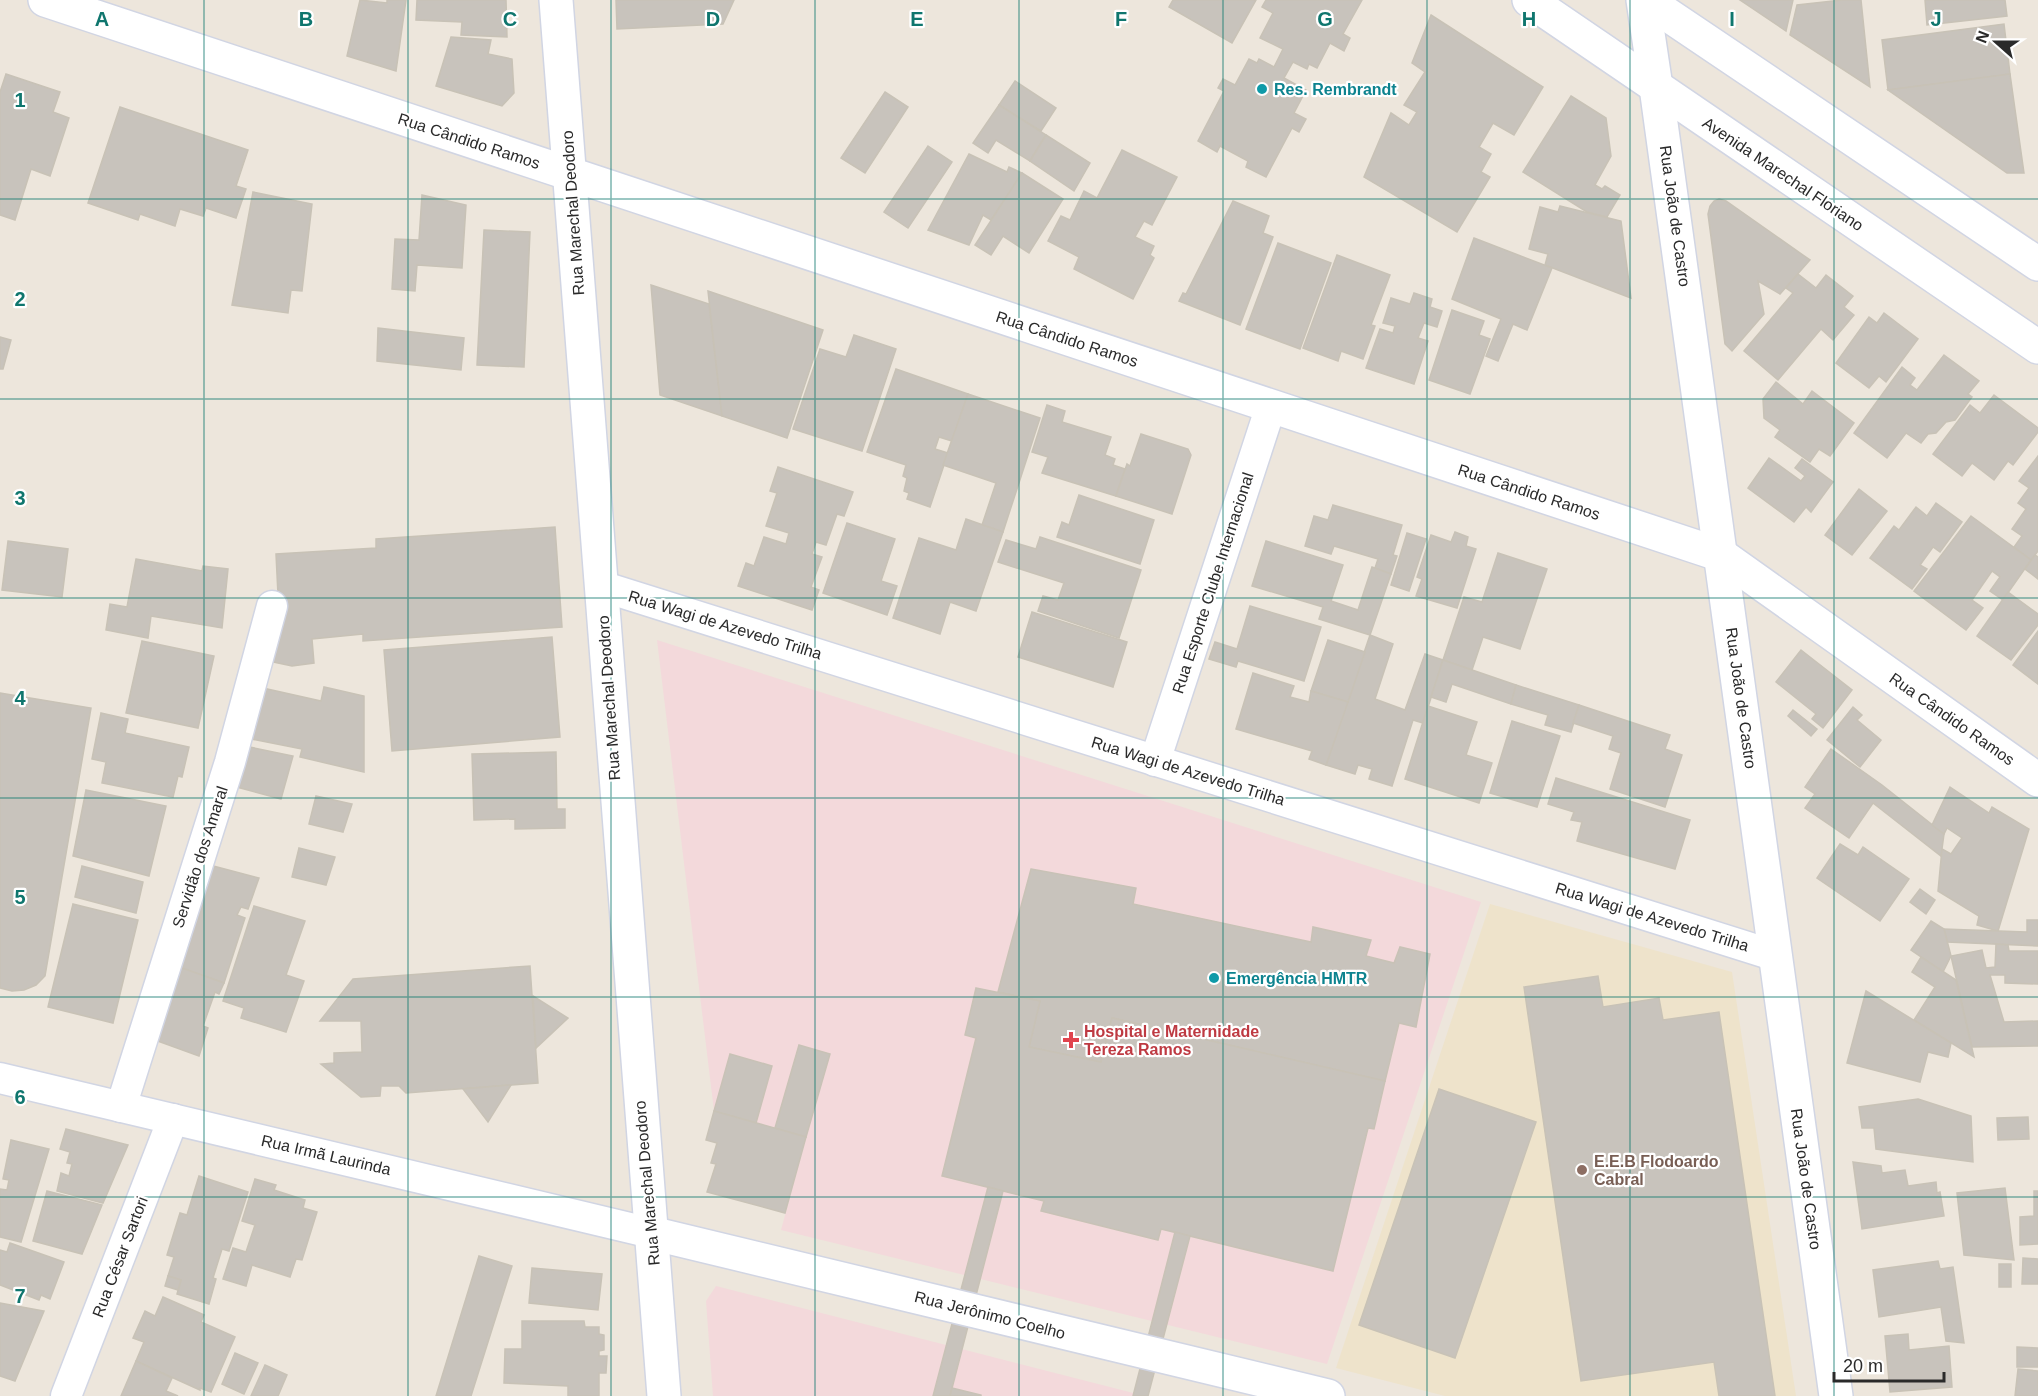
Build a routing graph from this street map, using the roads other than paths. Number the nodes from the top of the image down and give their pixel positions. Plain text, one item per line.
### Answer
1 (45, 0) edge
2 (556, 0) edge
3 (1529, 0) edge
4 (1644, 0) edge
5 (1656, 87) junction
6 (570, 174) junction
7 (2038, 264) edge
8 (2038, 347) edge
9 (1271, 406) junction
10 (1721, 555) junction
11 (601, 586) junction
12 (272, 606) dead end
13 (1155, 761) junction
14 (2038, 780) edge
15 (1776, 956) junction
16 (0, 1078) edge
17 (122, 1107) junction
18 (173, 1119) junction
19 (651, 1233) junction
20 (66, 1396) edge
21 (664, 1396) edge
22 (1328, 1396) edge
23 (1836, 1396) edge

1 - 6 street, Rua Cândido Ramos
2 - 6 street, Rua Marechal Deodoro
3 - 5 street, Avenida Marechal Floriano
4 - 5 street, Rua João de Castro
4 - 7 street
5 - 8 street, Avenida Marechal Floriano
5 - 10 street, Rua João de Castro
6 - 9 street, Rua Cândido Ramos
6 - 11 street, Rua Marechal Deodoro
9 - 10 street, Rua Cândido Ramos
9 - 13 street, Rua Esporte Clube Internacional
10 - 14 street, Rua Cândido Ramos
10 - 15 street, Rua João de Castro
11 - 13 street, Rua Wagi de Azevedo Trilha
11 - 19 street, Rua Marechal Deodoro
12 - 17 street, Servidão dos Amaral
13 - 15 street, Rua Wagi de Azevedo Trilha
15 - 23 street, Rua João de Castro
16 - 17 street, Rua Irmã Laurinda
17 - 18 street, Rua Irmã Laurinda
18 - 19 street, Rua Irmã Laurinda
18 - 20 street, Rua César Sartori
19 - 21 street, Rua Marechal Deodoro
19 - 22 street, Rua Jerônimo Coelho

